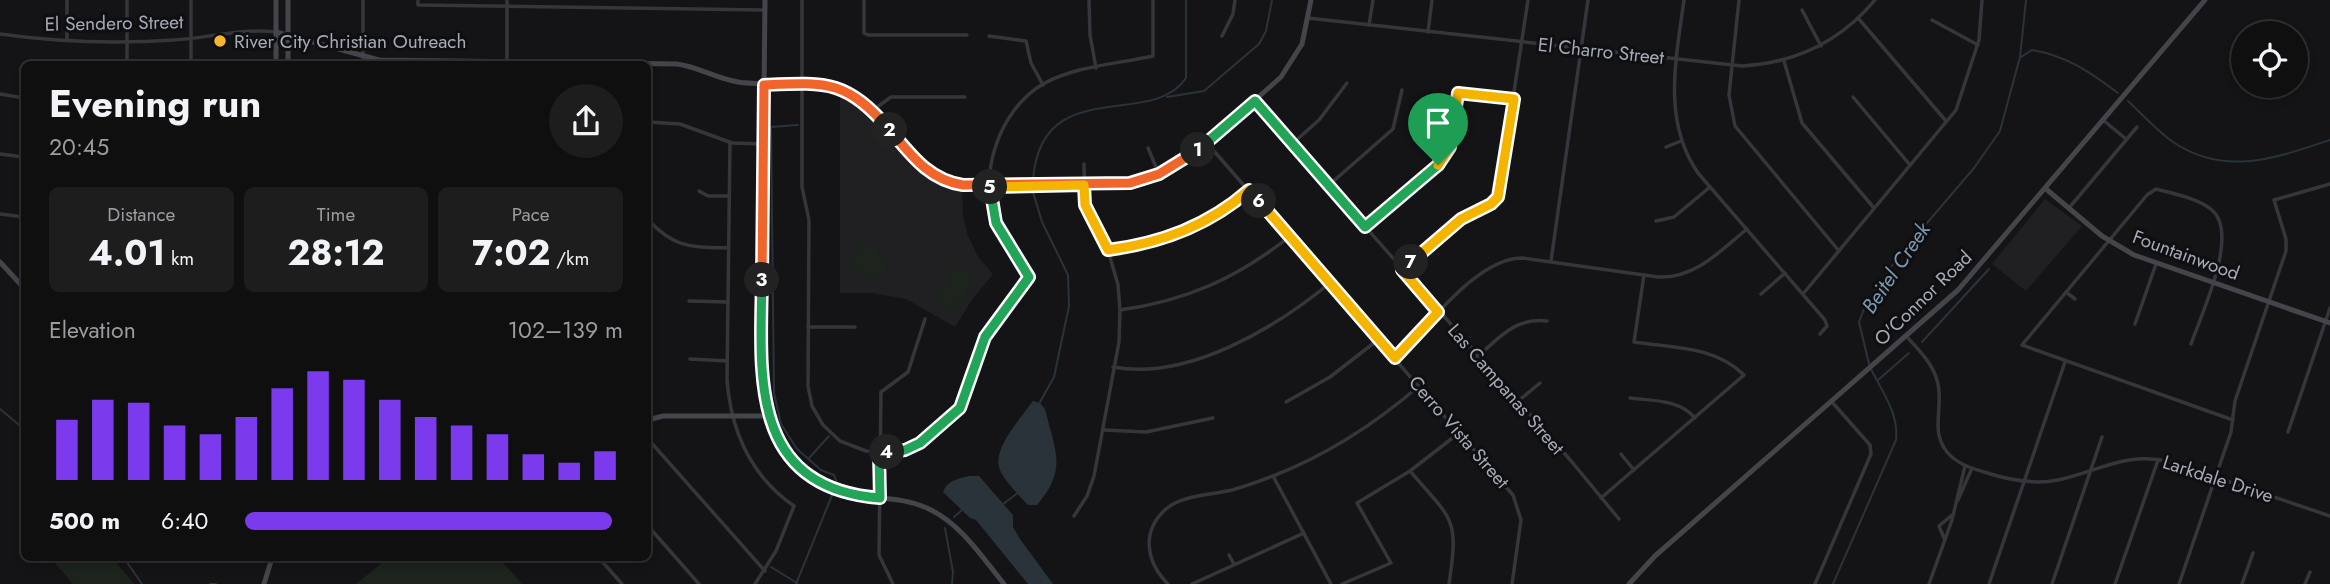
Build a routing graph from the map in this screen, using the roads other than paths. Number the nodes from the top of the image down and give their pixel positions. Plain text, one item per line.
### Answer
1 (67, 0) edge
2 (127, 0) edge
3 (191, 0) edge
4 (276, 0) edge
5 (288, 0) edge
6 (363, 0) edge
7 (563, 0) edge
8 (618, 0) edge
9 (674, 0) edge
10 (730, 0) edge
11 (765, 0) edge
12 (802, 0) edge
13 (864, 0) edge
14 (1089, 0) edge
15 (1153, 0) edge
16 (1236, 0) edge
17 (1311, 0) edge
18 (1373, 0) edge
19 (1432, 0) edge
20 (1528, 0) edge
21 (1588, 0) edge
22 (1684, 0) edge
23 (1739, 0) edge
24 (1875, 0) edge
25 (1982, 0) edge
26 (2204, 0) edge
27 (418, 3) edge
28 (507, 3) edge
29 (563, 7) junction
30 (618, 8) junction
31 (673, 8) junction
32 (730, 9) junction
33 (765, 10) junction
34 (1802, 10) dead end
35 (1308, 18) junction
36 (1858, 18) junction
37 (1932, 20) dead end
38 (1369, 25) junction
39 (276, 32) junction
40 (1428, 32) junction
41 (0, 34) edge
42 (288, 34) junction
43 (967, 35) dead end
44 (989, 36) dead end
45 (1222, 36) dead end
46 (191, 38) junction
47 (66, 41) junction
48 (127, 41) junction
49 (1522, 42) junction
50 (1978, 45) junction
51 (1821, 46) junction
52 (1581, 48) junction
53 (1676, 59) junction
54 (127, 61) edge
55 (191, 61) edge
56 (276, 61) edge
57 (288, 61) edge
58 (363, 61) edge
59 (507, 61) edge
60 (1784, 61) junction
61 (651, 64) edge
62 (1731, 65) junction
63 (1096, 68) junction
64 (802, 83) junction
65 (1346, 83) dead end
66 (764, 85) junction
67 (1043, 85) junction
68 (1402, 90) dead end
69 (0, 94) edge
70 (965, 97) dead end
71 (1853, 97) dead end
72 (21, 98) edge
73 (1514, 99) junction
74 (1255, 101) junction
75 (873, 110) junction
76 (2104, 120) junction
77 (1946, 121) junction
78 (651, 122) edge
79 (2137, 127) dead end
80 (2127, 139) junction
81 (1681, 141) junction
82 (730, 142) junction
83 (1207, 143) junction
84 (764, 144) junction
85 (1292, 144) junction
86 (1666, 147) dead end
87 (1147, 148) dead end
88 (0, 154) edge
89 (21, 158) edge
90 (1084, 164) dead end
91 (1910, 165) junction
92 (1159, 174) junction
93 (2330, 184) edge
94 (990, 185) junction
95 (1084, 185) junction
96 (1329, 185) junction
97 (1710, 187) junction
98 (2046, 188) junction
99 (1249, 190) junction
100 (699, 191) dead end
101 (729, 196) junction
102 (2069, 208) junction
103 (1875, 209) junction
104 (0, 214) edge
105 (21, 217) edge
106 (1656, 221) dead end
107 (651, 223) edge
108 (1365, 227) junction
109 (1747, 229) junction
110 (1289, 237) junction
111 (2108, 241) junction
112 (729, 248) junction
113 (1108, 250) junction
114 (1839, 251) junction
115 (0, 262) edge
116 (1551, 262) junction
117 (2156, 264) junction
118 (1402, 270) junction
119 (1784, 273) junction
120 (1644, 275) junction
121 (1330, 283) junction
122 (2212, 283) junction
123 (21, 285) edge
124 (2066, 292) junction
125 (1761, 294) dead end
126 (1803, 295) junction
127 (2075, 299) dead end
128 (2268, 301) junction
129 (689, 302) dead end
130 (728, 302) junction
131 (2330, 308) edge
132 (1120, 310) junction
133 (1438, 312) junction
134 (925, 319) dead end
135 (1547, 321) dead end
136 (2328, 322) edge
137 (2135, 324) dead end
138 (808, 327) junction
139 (855, 327) dead end
140 (1820, 334) dead end
141 (1907, 337) junction
142 (1378, 339) junction
143 (2191, 344) dead end
144 (1478, 357) junction
145 (1395, 358) junction
146 (690, 359) dead end
147 (728, 361) junction
148 (2065, 362) junction
149 (1113, 367) junction
150 (1540, 383) dead end
151 (1419, 386) junction
152 (1630, 398) dead end
153 (1286, 402) dead end
154 (1517, 402) junction
155 (1832, 402) junction
156 (732, 416) junction
157 (768, 416) junction
158 (1213, 418) dead end
159 (1695, 418) junction
160 (651, 419) edge
161 (2233, 420) junction
162 (1104, 430) junction
163 (2288, 432) dead end
164 (1460, 433) junction
165 (2102, 437) dead end
166 (651, 442) edge
167 (879, 452) junction
168 (1621, 454) dead end
169 (2158, 459) junction
170 (1965, 466) junction
171 (1972, 468) junction
172 (2092, 469) junction
173 (1634, 470) junction
174 (1410, 471) junction
175 (1273, 476) junction
176 (2216, 476) junction
177 (2024, 481) junction
178 (880, 498) junction
179 (1601, 498) junction
180 (1956, 502) junction
181 (1952, 515) junction
182 (1074, 516) dead end
183 (2330, 516) edge
184 (1619, 519) dead end
185 (651, 529) edge
186 (1304, 533) junction
187 (1944, 538) junction
188 (2253, 553) dead end
189 (1229, 555) dead end
190 (271, 561) edge
191 (602, 561) edge
192 (1234, 564) junction
193 (765, 571) junction
194 (2310, 572) dead end
195 (264, 584) edge
196 (622, 584) edge
197 (699, 584) edge
198 (755, 584) edge
199 (893, 584) edge
200 (1004, 584) edge
201 (1168, 584) edge
202 (1192, 584) edge
203 (1331, 584) edge
204 (1342, 584) edge
205 (1449, 584) edge
206 (1512, 584) edge
207 (1629, 584) edge
208 (1815, 584) edge
209 (1928, 584) edge
210 (1989, 584) edge
211 (2052, 584) edge
212 (2115, 584) edge
213 (2179, 584) edge
214 (2242, 584) edge
215 (2305, 584) edge

1 - 47 street
2 - 48 street
3 - 46 street
4 - 39 street
5 - 42 street
6 - 58 street
7 - 29 street
8 - 30 street
9 - 31 street
10 - 32 street
11 - 33 street
12 - 64 street
13 - 43 street
14 - 63 street
15 - 63 street
16 - 45 street
17 - 35 street, El Sendero Street
18 - 38 street
19 - 40 street
20 - 49 street
21 - 52 street
22 - 53 street
23 - 62 street
24 - 36 street, El Charro Street
25 - 50 street
26 - 76 street, O'Connor Road
27 - 28 street
28 - 29 street
28 - 59 street
29 - 30 street
30 - 31 street
31 - 32 street
32 - 33 street
33 - 66 street
34 - 51 street
35 - 38 street, El Charro Street
35 - 74 street, El Sendero Street
36 - 51 street, El Charro Street
36 - 77 street
37 - 50 street
38 - 40 street, El Charro Street
39 - 42 street, El Sendero Street
39 - 46 street, El Sendero Street
39 - 56 street
40 - 49 street, El Charro Street
41 - 47 street, El Sendero Street
42 - 57 street
42 - 58 street, El Sendero Street
44 - 67 street
46 - 48 street, El Sendero Street
46 - 55 street
47 - 48 street, El Sendero Street
48 - 54 street
49 - 52 street, El Charro Street
49 - 73 street
50 - 77 street
51 - 60 street, El Charro Street
52 - 53 street, El Charro Street
52 - 116 street
53 - 62 street, El Charro Street
53 - 81 street
60 - 62 street, El Charro Street
60 - 103 street
61 - 66 street, El Sendero Street
62 - 114 street
63 - 67 street
64 - 66 street, El Sendero Street
64 - 75 street, El Sendero Street
64 - 138 street
65 - 85 street
66 - 84 street
67 - 94 street
68 - 96 street
69 - 72 street
70 - 75 street
71 - 91 street
73 - 108 street
73 - 118 street
74 - 83 street, El Sendero Street
74 - 85 street, Las Campanas Street
75 - 94 street, El Sendero Street
76 - 80 street
76 - 98 street, O'Connor Road
77 - 91 street
78 - 82 street
79 - 80 street
80 - 102 street
81 - 86 street
81 - 97 street
82 - 84 street
82 - 101 street
83 - 92 street, El Sendero Street
83 - 99 street, Cerro Vista Street
84 - 157 street
85 - 96 street, Las Campanas Street
87 - 92 street
88 - 89 street
90 - 95 street
91 - 103 street
92 - 95 street, El Sendero Street
93 - 128 street
94 - 95 street, El Sendero Street
94 - 167 street
95 - 113 street
96 - 108 street, Las Campanas Street
97 - 106 street
97 - 109 street
98 - 102 street, Fountainwood
98 - 141 street, O'Connor Road
99 - 110 street, Cerro Vista Street
99 - 113 street
100 - 101 street
101 - 112 street
102 - 111 street, Fountainwood
103 - 114 street
104 - 105 street
107 - 112 street
108 - 118 street, Las Campanas Street
109 - 119 street
109 - 120 street
110 - 121 street, Cerro Vista Street
110 - 132 street
111 - 117 street, Fountainwood
111 - 122 street
111 - 124 street
112 - 130 street
113 - 132 street
114 - 126 street
115 - 123 street
116 - 120 street
116 - 133 street
117 - 122 street, Fountainwood
117 - 137 street
118 - 133 street, Las Campanas Street
119 - 125 street
119 - 126 street
120 - 159 street
121 - 142 street, Cerro Vista Street
121 - 149 street
122 - 128 street, Fountainwood
122 - 143 street
124 - 127 street
124 - 148 street
126 - 140 street
128 - 136 street, Fountainwood
128 - 161 street
129 - 130 street
130 - 147 street
131 - 136 street
132 - 149 street
133 - 144 street, Las Campanas Street
133 - 145 street
134 - 167 street
135 - 144 street
136 - 163 street
138 - 139 street
138 - 167 street
141 - 155 street, O'Connor Road
141 - 170 street
142 - 145 street, Cerro Vista Street
142 - 153 street
144 - 154 street, Las Campanas Street
145 - 151 street, Cerro Vista Street
146 - 147 street
147 - 156 street
148 - 161 street
148 - 177 street
149 - 162 street
150 - 154 street
151 - 164 street, Cerro Vista Street
151 - 175 street
152 - 159 street
154 - 179 street, Las Campanas Street
155 - 207 street, O'Connor Road
155 - 208 street
156 - 157 street
156 - 160 street
156 - 193 street
157 - 178 street
158 - 162 street
159 - 173 street
161 - 176 street
162 - 182 street
164 - 174 street
164 - 206 street, Cerro Vista Street
165 - 172 street
166 - 193 street
167 - 178 street
168 - 173 street
169 - 172 street, Larkdale Drive
169 - 176 street, Larkdale Drive
169 - 212 street
170 - 171 street, Larkdale Drive
170 - 180 street
171 - 177 street, Larkdale Drive
171 - 180 street
172 - 177 street, Larkdale Drive
172 - 211 street
173 - 179 street
174 - 204 street
174 - 205 street
175 - 186 street
175 - 201 street
176 - 183 street, Larkdale Drive
176 - 213 street
177 - 210 street
178 - 199 street
178 - 200 street
179 - 184 street, Las Campanas Street
180 - 181 street
181 - 187 street
181 - 187 street
185 - 197 street
186 - 192 street
186 - 203 street
187 - 209 street
188 - 214 street
189 - 192 street
190 - 195 street
191 - 196 street
192 - 202 street
193 - 198 street
194 - 215 street

